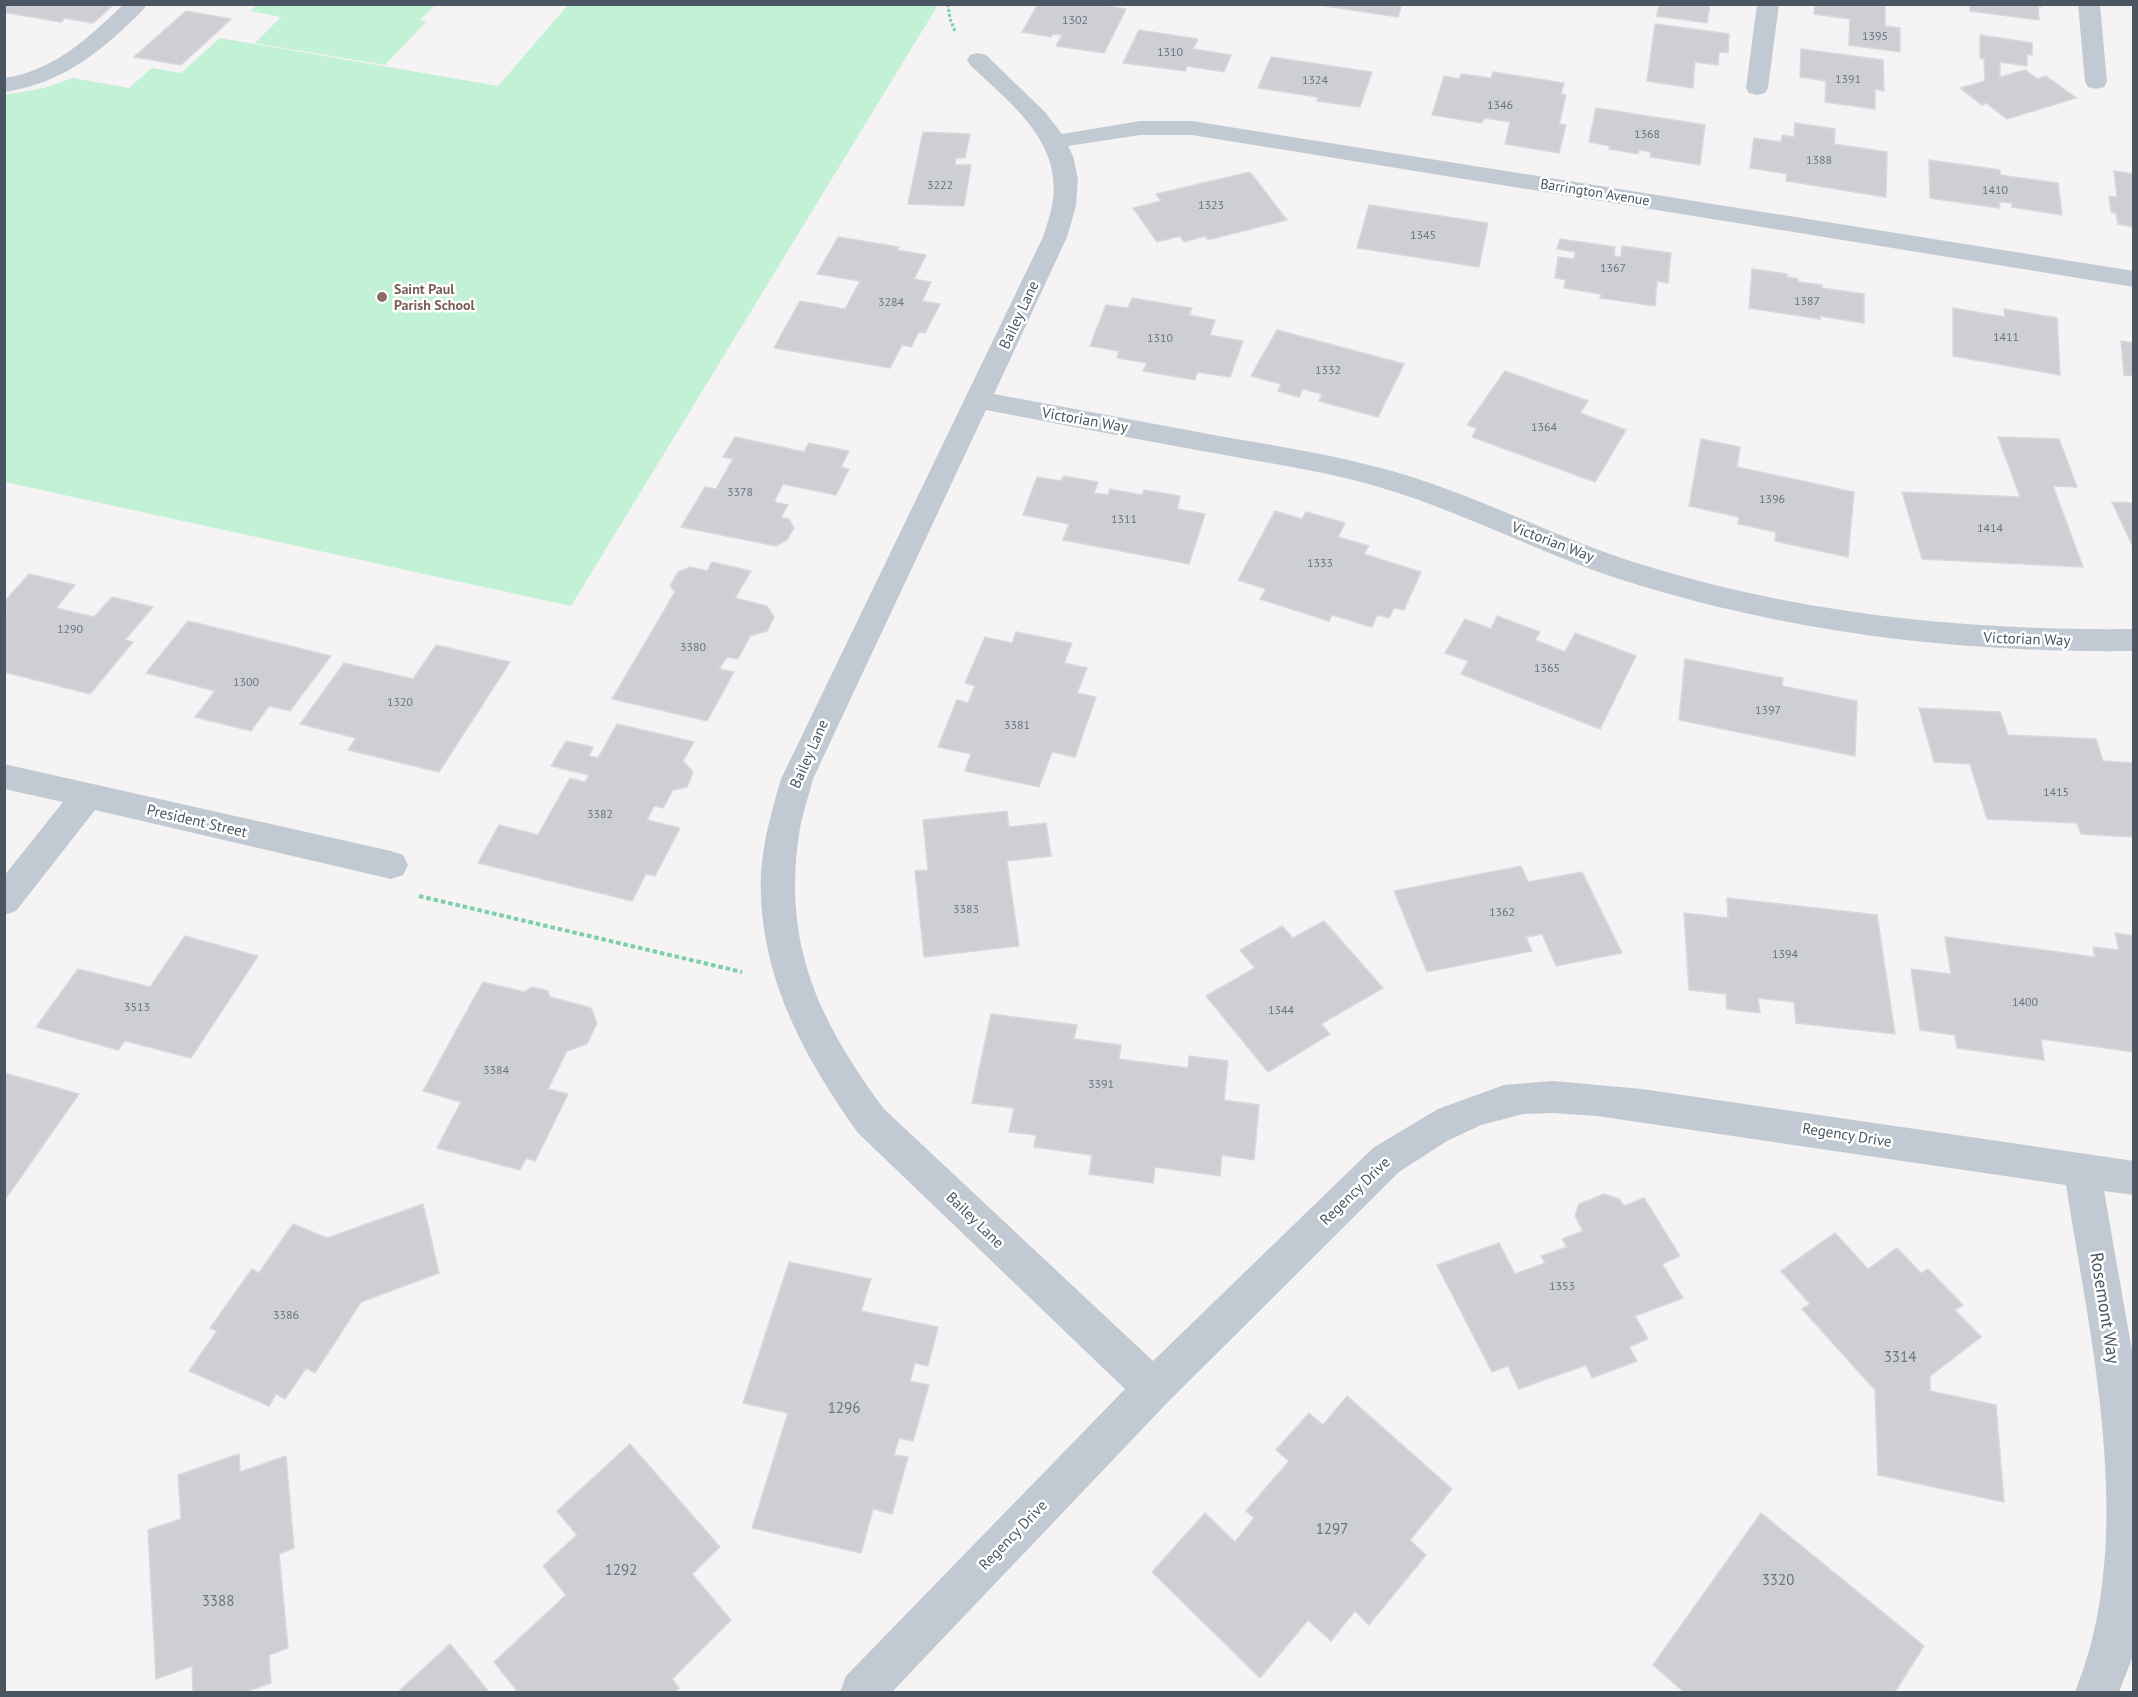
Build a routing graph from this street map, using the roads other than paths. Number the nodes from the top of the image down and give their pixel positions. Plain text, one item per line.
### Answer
1 (138, 4) edge
2 (1768, 4) edge
3 (2089, 4) edge
4 (978, 60) dead end
5 (2096, 82) dead end
6 (4, 85) edge
7 (1757, 88) dead end
8 (1056, 142) junction
9 (2133, 279) edge
10 (979, 400) junction
11 (2133, 640) edge
12 (4, 776) edge
13 (87, 796) junction
14 (391, 865) road end
15 (4, 902) edge
16 (2082, 1170) junction
17 (2133, 1178) edge
18 (1153, 1389) junction
19 (862, 1692) edge
20 (2097, 1692) edge

1 - 6 street
2 - 7 street
3 - 5 street
4 - 8 street, Bailey Lane
8 - 9 street, Barrington Avenue
8 - 10 street, Bailey Lane
10 - 11 street, Victorian Way
10 - 18 street, Bailey Lane
12 - 13 street, President Street
13 - 14 street, President Street
13 - 15 street
16 - 17 street, Regency Drive
16 - 18 street, Regency Drive
16 - 20 street, Rosemont Way
18 - 19 street, Regency Drive

